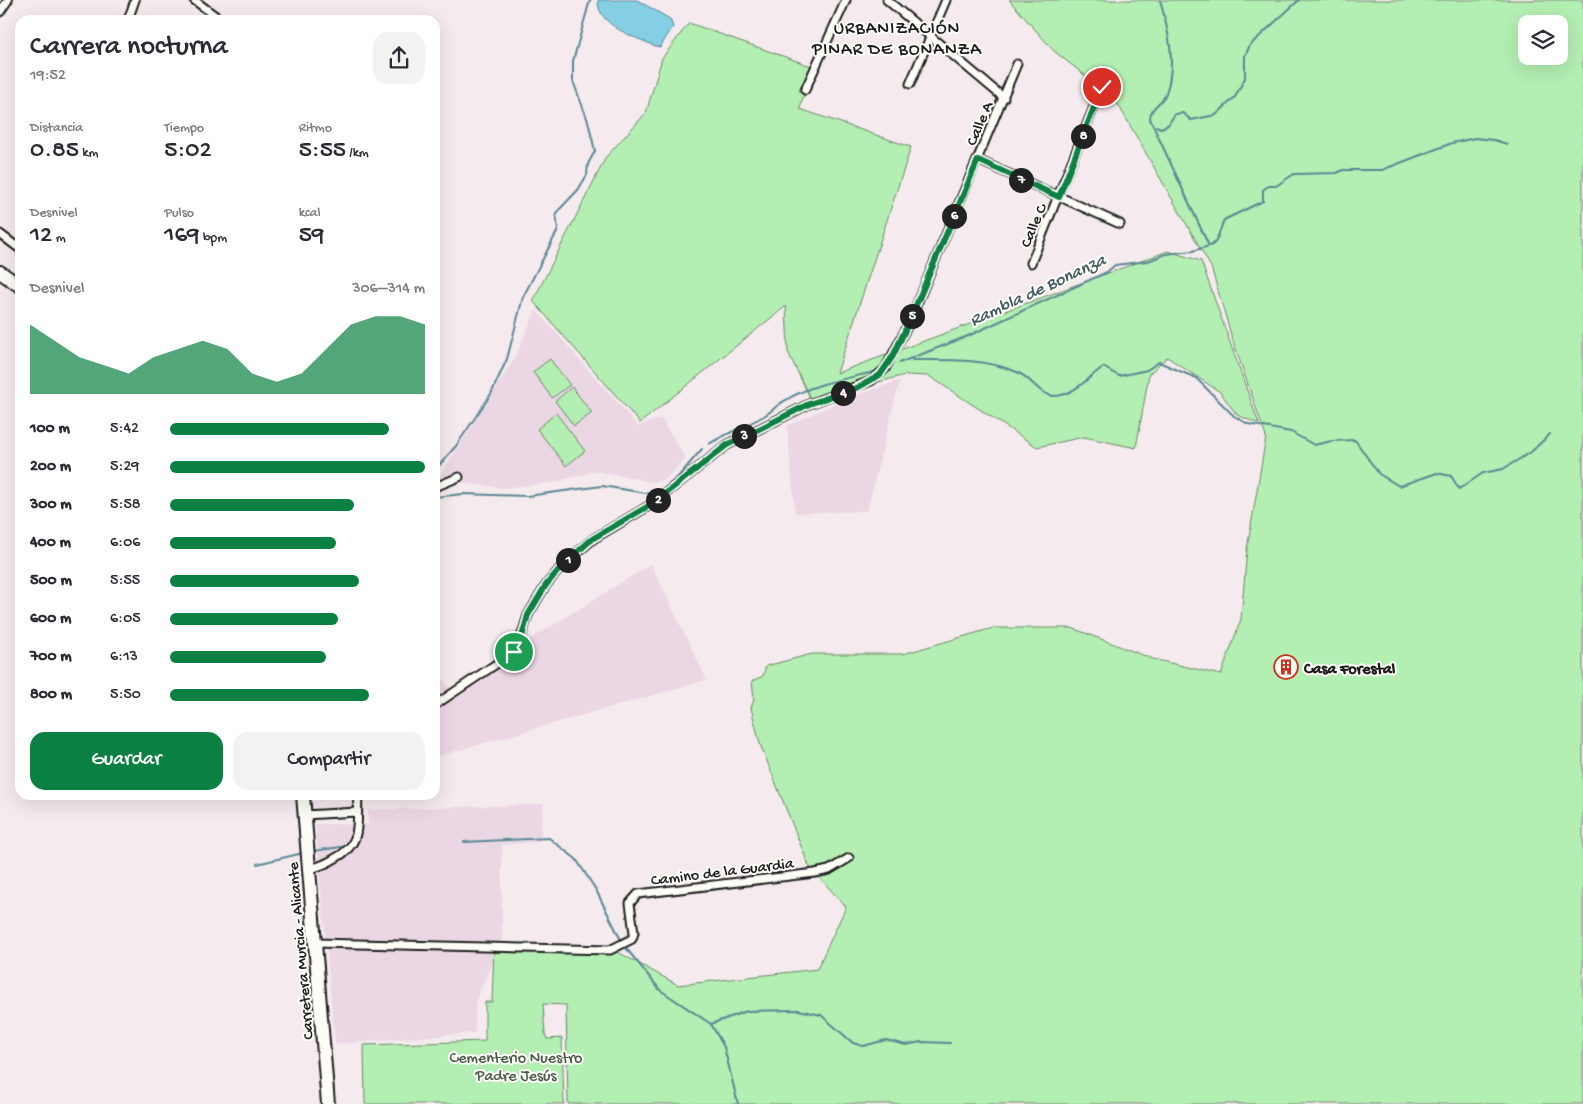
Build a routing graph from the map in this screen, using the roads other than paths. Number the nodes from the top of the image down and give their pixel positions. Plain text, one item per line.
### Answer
1 (8, 0) edge
2 (135, 0) edge
3 (194, 0) edge
4 (846, 0) edge
5 (887, 0) edge
6 (946, 0) edge
7 (1, 10) edge
8 (130, 15) edge
9 (214, 15) edge
10 (931, 36) junction
11 (1017, 64) dead end
12 (910, 84) dead end
13 (1102, 87) dead end
14 (805, 90) dead end
15 (1004, 98) junction
16 (978, 160) junction
17 (1059, 197) junction
18 (1120, 224) dead end
19 (0, 234) edge
20 (15, 245) edge
21 (1031, 263) dead end
22 (0, 272) edge
23 (15, 282) edge
24 (459, 477) dead end
25 (440, 485) edge
26 (440, 702) edge
27 (303, 800) edge
28 (358, 800) edge
29 (357, 812) junction
30 (304, 815) junction
31 (849, 858) dead end
32 (309, 865) junction
33 (315, 943) junction
34 (328, 1104) edge

1 - 7 street
2 - 8 street
3 - 9 street
4 - 14 street
5 - 10 street
6 - 10 street
10 - 12 street
10 - 15 street
11 - 15 street, Calle A
13 - 17 street, Calle C
15 - 16 street, Calle A
16 - 17 street
16 - 26 street, Calle A
17 - 18 street
17 - 21 street, Calle C
19 - 20 street
22 - 23 highway
24 - 25 street
27 - 30 highway, Carretera Murcia - Alicante
28 - 29 street
29 - 30 street
29 - 32 street
30 - 32 highway, Carretera Murcia - Alicante
31 - 33 street, Camino de la Guardia
32 - 33 highway, Carretera Murcia - Alicante
33 - 34 highway, Carretera Murcia - Alicante

